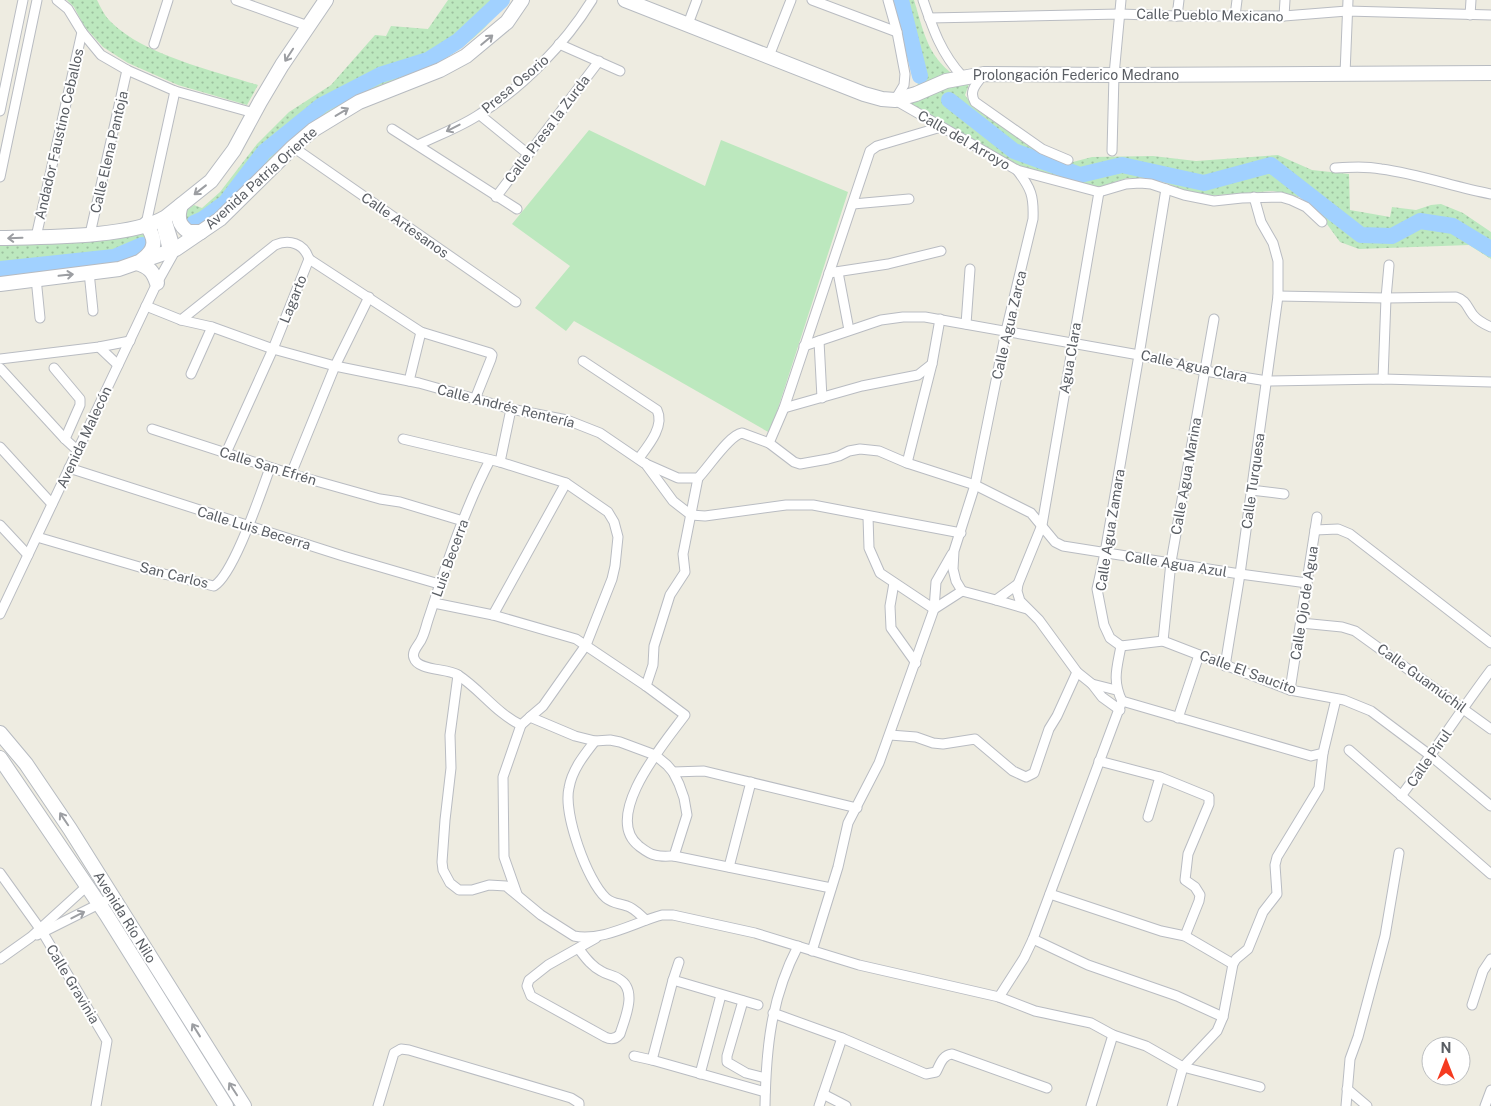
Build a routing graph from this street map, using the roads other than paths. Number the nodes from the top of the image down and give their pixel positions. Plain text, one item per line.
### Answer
1 (23, 0) edge
2 (37, 0) edge
3 (57, 0) edge
4 (168, 0) edge
5 (236, 0) edge
6 (326, 0) edge
7 (522, 0) edge
8 (592, 0) edge
9 (625, 0) edge
10 (697, 0) edge
11 (791, 0) edge
12 (812, 0) edge
13 (888, 0) edge
14 (923, 0) edge
15 (1121, 0) edge
16 (1179, 0) edge
17 (1237, 0) edge
18 (1285, 0) edge
19 (1348, 0) edge
20 (1471, 0) edge
21 (1348, 11) junction
22 (1120, 14) junction
23 (1470, 15) junction
24 (1491, 15) edge
25 (1176, 16) junction
26 (1235, 16) junction
27 (1284, 16) junction
28 (929, 18) junction
29 (688, 24) junction
30 (308, 26) junction
31 (82, 32) junction
32 (896, 32) junction
33 (154, 44) dead end
34 (559, 44) junction
35 (769, 56) junction
36 (599, 62) junction
37 (127, 70) junction
38 (620, 71) dead end
39 (1491, 73) edge
40 (984, 74) junction
41 (1345, 74) junction
42 (1114, 75) junction
43 (962, 76) junction
44 (174, 91) junction
45 (895, 100) junction
46 (0, 112) edge
47 (254, 113) junction
48 (480, 114) junction
49 (941, 127) junction
50 (392, 128) dead end
51 (418, 145) junction
52 (293, 147) junction
53 (1112, 151) dead end
54 (528, 154) junction
55 (1068, 160) dead end
56 (1335, 168) dead end
57 (1016, 170) junction
58 (0, 178) edge
59 (1166, 189) junction
60 (1099, 192) junction
61 (1491, 194) edge
62 (496, 197) junction
63 (1254, 197) junction
64 (909, 199) dead end
65 (853, 204) junction
66 (181, 205) junction
67 (517, 209) dead end
68 (158, 221) junction
69 (1322, 222) dead end
70 (201, 232) junction
71 (90, 234) junction
72 (36, 237) junction
73 (0, 238) edge
74 (941, 251) dead end
75 (172, 254) junction
76 (309, 259) junction
77 (137, 262) junction
78 (1389, 265) dead end
79 (970, 268) dead end
80 (89, 272) junction
81 (834, 273) junction
82 (36, 278) junction
83 (0, 284) edge
84 (157, 284) junction
85 (1278, 296) junction
86 (369, 297) junction
87 (1386, 298) junction
88 (516, 302) dead end
89 (146, 306) junction
90 (93, 311) dead end
91 (40, 318) dead end
92 (940, 319) junction
93 (1214, 319) dead end
94 (181, 320) junction
95 (966, 324) junction
96 (212, 327) junction
97 (1491, 327) edge
98 (850, 330) junction
99 (1006, 331) junction
100 (421, 332) junction
101 (130, 341) junction
102 (819, 341) junction
103 (1073, 343) junction
104 (804, 346) junction
105 (99, 347) junction
106 (273, 350) junction
107 (1140, 355) junction
108 (0, 359) edge
109 (583, 361) dead end
110 (932, 364) junction
111 (118, 365) junction
112 (335, 366) junction
113 (0, 368) edge
114 (54, 368) dead end
115 (1205, 371) junction
116 (191, 374) dead end
117 (1383, 380) junction
118 (409, 381) junction
119 (1267, 381) junction
120 (1491, 382) edge
121 (822, 398) junction
122 (475, 399) junction
123 (784, 408) junction
124 (511, 409) junction
125 (152, 429) dead end
126 (65, 439) junction
127 (403, 440) dead end
128 (769, 443) junction
129 (0, 447) edge
130 (78, 450) junction
131 (226, 453) junction
132 (490, 460) junction
133 (642, 461) junction
134 (500, 462) junction
135 (907, 463) junction
136 (69, 468) junction
137 (270, 468) junction
138 (291, 474) junction
139 (698, 478) junction
140 (566, 483) junction
141 (975, 485) junction
142 (1251, 490) junction
143 (1284, 494) dead end
144 (52, 504) junction
145 (691, 515) junction
146 (868, 516) junction
147 (1317, 517) dead end
148 (463, 521) junction
149 (0, 525) edge
150 (1042, 525) junction
151 (248, 526) junction
152 (1315, 530) junction
153 (961, 533) junction
154 (37, 537) junction
155 (954, 551) junction
156 (1105, 553) junction
157 (28, 555) junction
158 (1171, 562) junction
159 (1240, 574) junction
160 (894, 583) junction
161 (1307, 583) junction
162 (440, 584) junction
163 (1018, 584) junction
164 (962, 591) junction
165 (996, 600) junction
166 (434, 603) junction
167 (934, 609) junction
168 (1027, 609) junction
169 (0, 614) edge
170 (493, 615) junction
171 (1301, 622) junction
172 (1163, 641) junction
173 (1491, 644) edge
174 (586, 645) junction
175 (1121, 646) junction
176 (1199, 655) junction
177 (916, 663) junction
178 (1225, 666) junction
179 (1491, 670) edge
180 (1077, 672) junction
181 (458, 675) junction
182 (1092, 684) junction
183 (646, 686) junction
184 (1116, 690) junction
185 (1290, 690) junction
186 (1336, 699) junction
187 (1121, 706) junction
188 (1463, 707) junction
189 (530, 717) junction
190 (1178, 718) junction
191 (521, 725) junction
192 (1491, 729) edge
193 (0, 733) edge
194 (890, 735) junction
195 (595, 741) junction
196 (1348, 750) dead end
197 (1323, 753) junction
198 (655, 755) junction
199 (1431, 756) junction
200 (0, 758) edge
201 (1099, 761) junction
202 (673, 772) junction
203 (1160, 777) junction
204 (751, 782) junction
205 (1401, 796) junction
206 (1491, 806) edge
207 (857, 808) junction
208 (1148, 817) dead end
209 (81, 846) junction
210 (1399, 853) dead end
211 (68, 855) junction
212 (674, 856) junction
213 (729, 868) junction
214 (0, 873) edge
215 (1491, 874) edge
216 (87, 886) junction
217 (831, 888) junction
218 (517, 894) junction
219 (1050, 894) junction
220 (113, 897) junction
221 (99, 904) junction
222 (646, 920) junction
223 (41, 930) junction
224 (1185, 936) junction
225 (596, 938) junction
226 (1033, 939) junction
227 (798, 946) junction
228 (578, 948) junction
229 (147, 951) junction
230 (812, 951) junction
231 (132, 956) junction
232 (0, 959) edge
233 (1491, 959) edge
234 (679, 962) dead end
235 (1233, 964) junction
236 (673, 980) junction
237 (722, 994) junction
238 (999, 997) junction
239 (743, 1001) junction
240 (758, 1005) dead end
241 (1472, 1005) dead end
242 (773, 1013) junction
243 (1224, 1017) junction
244 (1114, 1035) junction
245 (842, 1038) junction
246 (634, 1056) dead end
247 (652, 1060) junction
248 (1183, 1067) junction
249 (746, 1073) junction
250 (700, 1074) junction
251 (765, 1078) junction
252 (743, 1086) junction
253 (1260, 1087) dead end
254 (1047, 1088) dead end
255 (1347, 1090) junction
256 (1491, 1090) edge
257 (765, 1092) junction
258 (824, 1094) junction
259 (96, 1106) edge
260 (226, 1106) edge
261 (244, 1106) edge
262 (378, 1106) edge
263 (579, 1106) edge
264 (765, 1106) edge
265 (819, 1106) edge
266 (846, 1106) edge
267 (1091, 1106) edge
268 (1172, 1106) edge
269 (1346, 1106) edge
270 (1366, 1106) edge
271 (1485, 1106) edge

1 - 46 street
2 - 58 street
3 - 31 street
4 - 33 street
5 - 30 street
6 - 30 street
52 -> 7 street, Avenida Patria Oriente
8 - 34 street, Presa Osorio
9 - 29 street, Prolongación Federico Medrano
10 - 29 street
11 - 35 street
12 - 32 street
13 - 32 street
14 - 28 street
15 - 22 street
16 - 25 street
17 - 26 street
18 - 27 street
19 - 21 street
20 - 23 street
21 - 23 street, Calle Pueblo Mexicano
21 - 27 street, Calle Pueblo Mexicano
21 - 41 street
22 - 25 street, Calle Pueblo Mexicano
22 - 28 street, Calle Pueblo Mexicano
22 - 42 street
23 - 24 street, Calle Pueblo Mexicano
25 - 26 street, Calle Pueblo Mexicano
26 - 27 street, Calle Pueblo Mexicano
28 - 43 street
29 - 35 street, Prolongación Federico Medrano
30 -> 47 street
31 - 37 street
31 - 72 street, Andador Faustino Ceballos
32 - 45 street
34 - 36 street
34 - 48 street, Presa Osorio
35 - 45 street, Prolongación Federico Medrano
36 - 38 street
36 - 54 street, Calle Presa la Zurda
37 - 44 street
37 - 71 street, Calle Elena Pantoja
39 - 41 street, Prolongación Federico Medrano
40 - 42 street, Prolongación Federico Medrano
40 - 43 street, Prolongación Federico Medrano
40 - 55 street
41 - 42 street, Prolongación Federico Medrano
42 - 53 street
43 - 45 street, Prolongación Federico Medrano
44 - 47 street
44 - 68 street
45 - 49 street, Calle del Arroyo
47 -> 66 street
48 -> 51 street, Presa Osorio
48 - 54 street
49 - 57 street, Calle del Arroyo
49 - 65 street
50 - 51 street
51 - 62 street
52 - 70 street, Avenida Patria Oriente
52 - 88 street, Calle Artesanos
54 - 62 street, Calle Presa la Zurda
56 - 61 street
57 - 60 street, Calle del Arroyo
57 - 99 street, Calle Agua Zarca
59 - 60 street
59 - 63 street
59 - 107 street, Calle Agua Zamara
60 - 103 street, Agua Clara
62 - 67 street
63 - 69 street
63 - 85 street, Calle Turquesa
64 - 65 street
65 - 81 street
66 - 68 street
66 - 70 street
68 - 71 street
68 - 75 street
68 - 77 street
70 - 75 street, Avenida Patria Oriente
71 - 72 street
72 -> 73 street
74 - 81 street
75 - 77 street, Avenida Patria Oriente
75 - 84 street, Avenida Malecón
76 - 86 street, Lagarto
76 - 94 street
76 - 106 street, Lagarto
77 - 80 street, Avenida Patria Oriente
77 - 84 street
78 - 87 street
79 - 95 street
82 -> 80 street, Avenida Patria Oriente
80 - 90 street
81 - 98 street
81 - 104 street
82 - 83 street, Avenida Patria Oriente
82 - 91 street
84 - 89 street, Avenida Malecón
85 - 87 street
85 - 119 street, Calle Turquesa
86 - 100 street, Lagarto
86 - 112 street
87 - 97 street
87 - 117 street
89 - 94 street, Calle Andrés Rentería
89 - 101 street, Avenida Malecón
92 - 95 street, Calle Agua Clara
92 - 98 street, Calle Agua Clara
92 - 110 street
93 - 115 street, Calle Agua Marina
94 - 96 street, Calle Andrés Rentería
95 - 99 street, Calle Agua Clara
96 - 106 street, Calle Andrés Rentería
96 - 116 street
98 - 102 street, Calle Agua Clara
99 - 103 street, Calle Agua Clara
99 - 141 street, Calle Agua Zarca
100 - 118 street
100 - 122 street, Lagarto
101 - 105 street
101 - 111 street, Avenida Malecón
102 - 104 street, Calle Agua Clara
102 - 121 street
103 - 107 street, Calle Agua Clara
103 - 150 street, Agua Clara
104 - 123 street
105 - 108 street
105 - 111 street
106 - 112 street, Calle Andrés Rentería
106 - 131 street, Lagarto
107 - 115 street, Calle Agua Clara
107 - 156 street, Calle Agua Zamara
109 - 133 street
110 - 121 street
110 - 135 street
111 - 130 street, Avenida Malecón
112 - 118 street, Calle Andrés Rentería
112 - 138 street
113 - 126 street
114 - 126 street
115 - 119 street, Calle Agua Clara
115 - 158 street, Calle Agua Marina
117 - 119 street, Calle Agua Clara
117 - 120 street, Calle Agua Clara
118 - 122 street, Calle Andrés Rentería
119 - 142 street, Calle Turquesa
121 - 123 street
122 - 124 street, Calle Andrés Rentería
123 - 128 street
124 - 133 street, Calle Andrés Rentería
124 - 134 street
125 - 131 street, Calle San Efrén
126 - 130 street
127 - 132 street
128 - 135 street
128 - 139 street
129 - 144 street
130 - 136 street, Avenida Malecón
131 - 137 street, Calle San Efrén
132 - 134 street
132 - 148 street, Luis Becerra
133 - 139 street, Calle Andrés Rentería
133 - 145 street
134 - 140 street
135 - 141 street
136 - 144 street, Avenida Malecón
136 - 151 street, Calle Luis Becerra
137 - 138 street, Calle San Efrén
137 - 151 street, San Carlos
138 - 148 street, Calle San Efrén
139 - 145 street
140 - 170 street
140 - 174 street
141 - 150 street, Calle Agua Azul
141 - 153 street, Calle Agua Zarca
142 - 143 street
142 - 159 street, Calle Turquesa
144 - 154 street, Avenida Malecón
145 - 146 street
145 - 183 street
146 - 153 street
146 - 160 street
147 - 152 street, Calle Ojo de Agua
148 - 162 street, Luis Becerra
149 - 157 street
150 - 156 street, Calle Agua Azul
150 - 163 street, Agua Clara
151 - 154 street, San Carlos
151 - 162 street, Calle Luis Becerra
152 - 161 street, Calle Ojo de Agua
152 - 173 street
153 - 155 street, Calle Agua Zarca
154 - 157 street, Avenida Malecón
155 - 164 street
155 - 167 street
156 - 158 street, Calle Agua Azul
156 - 175 street, Calle Agua Zamara
157 - 169 street, Avenida Malecón
158 - 159 street, Calle Agua Azul
158 - 172 street, Calle Agua Marina
159 - 161 street, Calle Agua Azul
159 - 178 street, Calle Turquesa
160 - 167 street
160 - 177 street
161 - 171 street, Calle Ojo de Agua
162 - 166 street, Luis Becerra
163 - 165 street
163 - 168 street
164 - 165 street
164 - 167 street
165 - 168 street
166 - 170 street
166 - 181 street, Luis Becerra
167 - 177 street
168 - 180 street
170 - 174 street
171 - 185 street, Calle Ojo de Agua
171 - 188 street, Calle Guamúchil
172 - 175 street, Calle El Saucito
172 - 176 street, Calle El Saucito
174 - 183 street
174 - 189 street
175 - 184 street
176 - 178 street, Calle El Saucito
176 - 190 street
177 - 194 street
178 - 185 street, Calle El Saucito
179 - 188 street, Calle Pirul
180 - 182 street
180 - 194 street
181 - 191 street
181 - 218 street
182 - 184 street
182 - 187 street
183 - 198 street
184 - 187 street
185 - 186 street, Calle El Saucito
186 - 197 street
186 - 199 street, Calle El Saucito
187 - 190 street
187 - 201 street
188 - 192 street, Calle Guamúchil
188 - 199 street, Calle Pirul
189 - 191 street
189 - 195 street
190 - 197 street
191 - 218 street
209 -> 193 street, Avenida Río Nilo
194 - 207 street
195 - 198 street
195 - 222 street
196 - 205 street
197 - 235 street
198 - 202 street
198 - 212 street
199 - 205 street, Calle Pirul
199 - 206 street, Calle El Saucito
200 - 211 street, Avenida Río Nilo
201 - 203 street
201 - 219 street
202 - 204 street
202 - 212 street
203 - 208 street
203 - 224 street
204 - 207 street
204 - 213 street
205 - 215 street
207 - 217 street
209 - 211 street
209 - 220 street, Avenida Río Nilo
210 - 255 street
211 - 216 street, Avenida Río Nilo
212 - 213 street
213 - 217 street
214 - 223 street, Calle Gravinia
216 - 221 street, Avenida Río Nilo
216 - 223 street
217 - 230 street
218 - 225 street
219 - 224 street
219 - 226 street
220 - 221 street
220 - 229 street, Avenida Río Nilo
223 -> 221 street
221 - 231 street, Avenida Río Nilo
222 - 225 street
222 - 227 street
223 - 232 street
223 - 259 street, Calle Gravinia
224 - 235 street
225 - 228 street
226 - 238 street
226 - 243 street
227 - 230 street
227 - 242 street
228 - 228 street
229 - 231 street
261 -> 229 street, Avenida Río Nilo
230 - 238 street
231 - 260 street, Avenida Río Nilo
233 - 241 street
234 - 236 street
235 - 243 street
236 - 237 street
236 - 247 street
237 - 239 street
237 - 250 street
238 - 244 street
239 - 240 street
239 - 249 street
242 - 245 street
242 - 251 street
243 - 248 street
244 - 248 street
244 - 267 street
245 - 254 street
245 - 258 street
246 - 247 street
247 - 250 street
248 - 253 street
248 - 268 street
249 - 251 street
249 - 252 street
250 - 252 street
251 - 257 street
252 - 257 street
255 - 269 street
255 - 270 street
256 - 271 street
257 - 264 street
258 - 265 street
258 - 266 street
262 - 263 street

